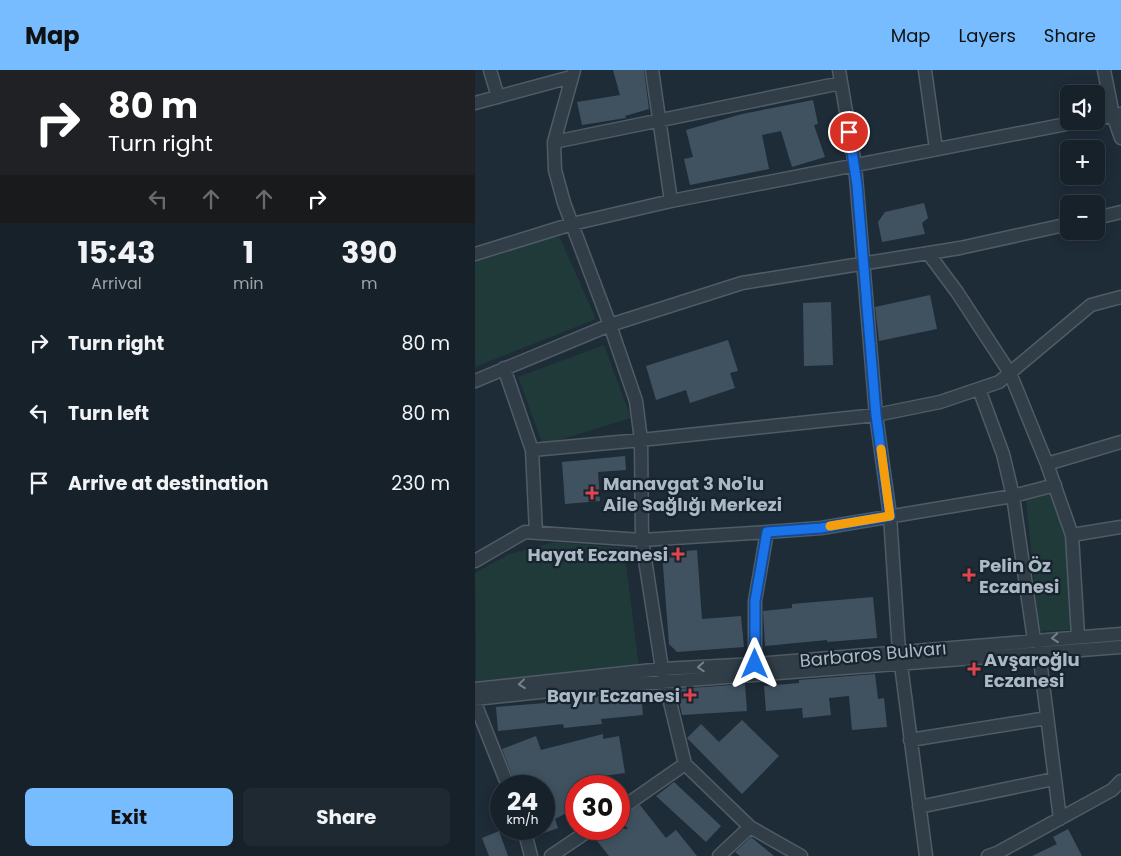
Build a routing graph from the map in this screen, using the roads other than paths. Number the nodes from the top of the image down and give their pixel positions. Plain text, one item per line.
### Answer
1 (490, 70) edge
2 (652, 70) edge
3 (839, 70) edge
4 (925, 70) edge
5 (1104, 70) edge
6 (573, 73) edge
7 (841, 83) junction
8 (498, 97) junction
9 (475, 103) edge
10 (1117, 114) edge
11 (659, 121) junction
12 (1060, 125) edge
13 (1121, 138) edge
14 (554, 142) junction
15 (936, 150) junction
16 (855, 165) junction
17 (671, 201) junction
18 (1121, 212) edge
19 (1105, 216) edge
20 (572, 224) junction
21 (1060, 226) edge
22 (929, 253) junction
23 (475, 254) edge
24 (864, 263) junction
25 (1121, 296) edge
26 (610, 324) junction
27 (503, 368) junction
28 (1010, 373) junction
29 (475, 380) edge
30 (979, 389) junction
31 (876, 415) junction
32 (641, 440) junction
33 (1121, 442) edge
34 (532, 450) junction
35 (1047, 464) junction
36 (1055, 485) junction
37 (1013, 496) junction
38 (890, 516) junction
39 (1121, 527) edge
40 (767, 532) junction
41 (536, 533) junction
42 (1072, 535) junction
43 (642, 540) junction
44 (475, 561) edge
45 (1121, 634) edge
46 (1078, 636) junction
47 (1036, 646) junction
48 (1121, 647) edge
49 (899, 652) junction
50 (755, 664) junction
51 (901, 665) junction
52 (662, 669) junction
53 (664, 683) junction
54 (475, 689) edge
55 (475, 701) edge
56 (1047, 718) junction
57 (910, 740) junction
58 (685, 764) junction
59 (504, 775) edge
60 (1054, 779) junction
61 (1121, 781) edge
62 (630, 802) edge
63 (919, 807) junction
64 (1060, 819) junction
65 (750, 827) junction
66 (527, 840) edge
67 (575, 840) edge
68 (531, 856) edge
69 (551, 856) edge
70 (719, 856) edge
71 (801, 856) edge
72 (926, 856) edge
73 (988, 856) edge

1 - 8 street
2 - 11 street
3 - 7 street
4 - 15 street
5 - 10 street
6 - 8 street
6 - 14 street
7 - 11 street
7 - 16 street
8 - 9 street
10 - 13 street
11 - 14 street
11 - 17 street
12 - 15 street
14 - 20 street
15 - 16 street
16 - 17 street
16 - 24 street
17 - 20 street
18 - 19 street
20 - 23 street
20 - 26 street
21 - 22 street
22 - 24 street
22 - 28 street
24 - 26 street
24 - 31 street
25 - 28 street
26 - 27 street
26 - 32 street
27 - 29 street
27 - 34 street
28 - 30 street
28 - 35 street
30 - 31 street
30 - 37 street
31 - 32 street
31 - 38 street
32 - 34 street
32 - 43 street
33 - 35 street
34 - 41 street
35 - 36 street
36 - 37 street
36 - 42 street
37 - 38 street
37 - 47 street
38 - 40 street
38 - 49 street
39 - 42 street
40 - 43 street
40 - 50 street
41 - 43 street
41 - 44 street
42 - 46 street
43 - 52 street
45 - 46 street, Barbaros Bulvarı
46 -> 47 street, Barbaros Bulvarı
47 - 48 street, Barbaros Bulvarı
47 - 49 street, Barbaros Bulvarı
47 - 51 street, Barbaros Bulvarı
47 - 56 street
49 - 50 street, Barbaros Bulvarı
50 -> 52 street, Barbaros Bulvarı
51 - 53 street, Barbaros Bulvarı
51 - 57 street
52 - 53 street
52 -> 54 street, Barbaros Bulvarı
53 - 55 street, Barbaros Bulvarı
53 - 58 street
55 - 59 street
56 - 57 street
56 - 60 street
57 - 63 street
58 - 62 street
58 - 65 street
60 - 63 street
60 - 64 street
61 - 64 street
63 - 72 street
64 - 73 street
65 - 70 street
65 - 71 street
66 - 68 street
67 - 69 street

